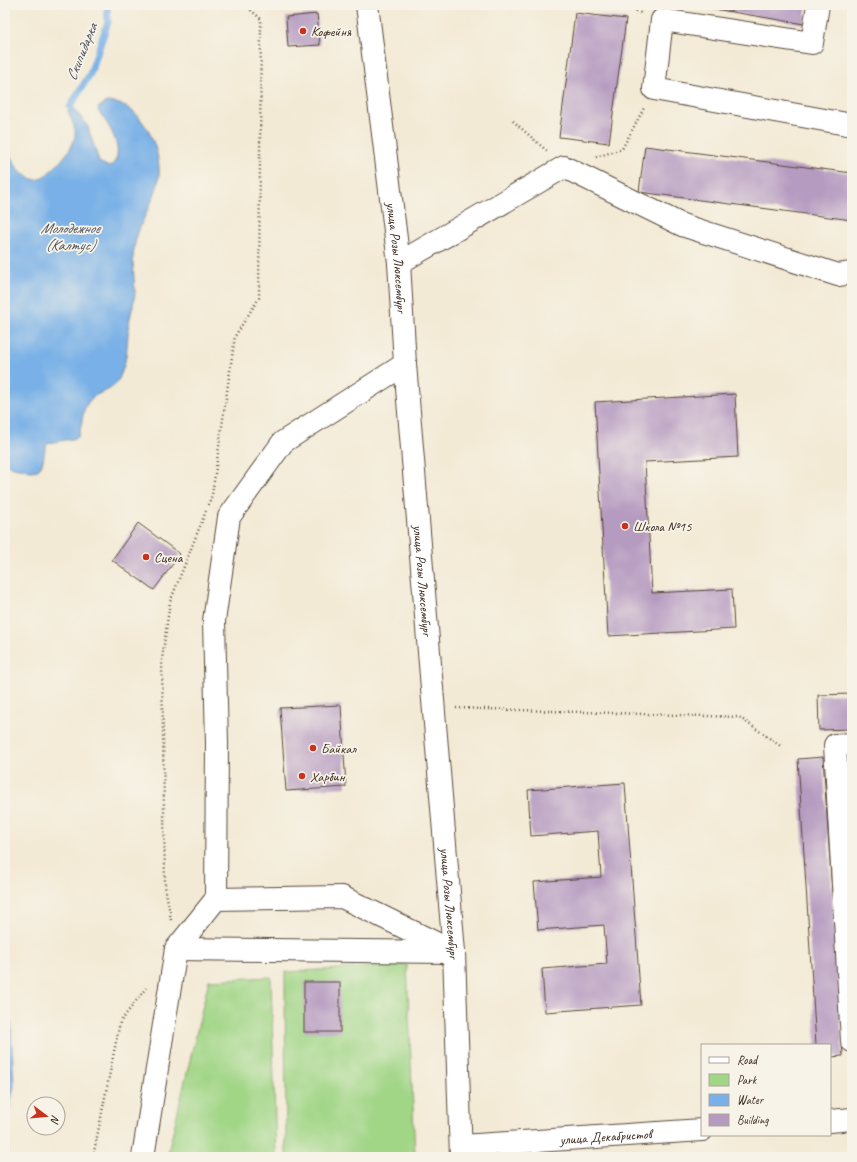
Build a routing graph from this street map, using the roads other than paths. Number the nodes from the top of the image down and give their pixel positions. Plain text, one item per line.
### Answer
1 (367, 5) edge
2 (818, 5) edge
3 (852, 125) edge
4 (399, 263) junction
5 (852, 273) edge
6 (405, 364) junction
7 (852, 744) edge
8 (216, 899) junction
9 (176, 949) junction
10 (454, 952) junction
11 (852, 1041) edge
12 (852, 1119) edge
13 (831, 1121) edge
14 (701, 1130) edge
15 (461, 1152) edge
16 (143, 1157) edge

1 - 4 street, улица Розы Люксембург
2 - 3 street
4 - 5 street
4 - 6 street, улица Розы Люксембург
6 - 8 street
6 - 10 street, улица Розы Люксембург
7 - 11 street
8 - 9 street
8 - 10 street
9 - 10 street
9 - 16 street
10 - 15 street, улица Розы Люксембург
12 - 13 street
14 - 15 street, улица Декабристов

